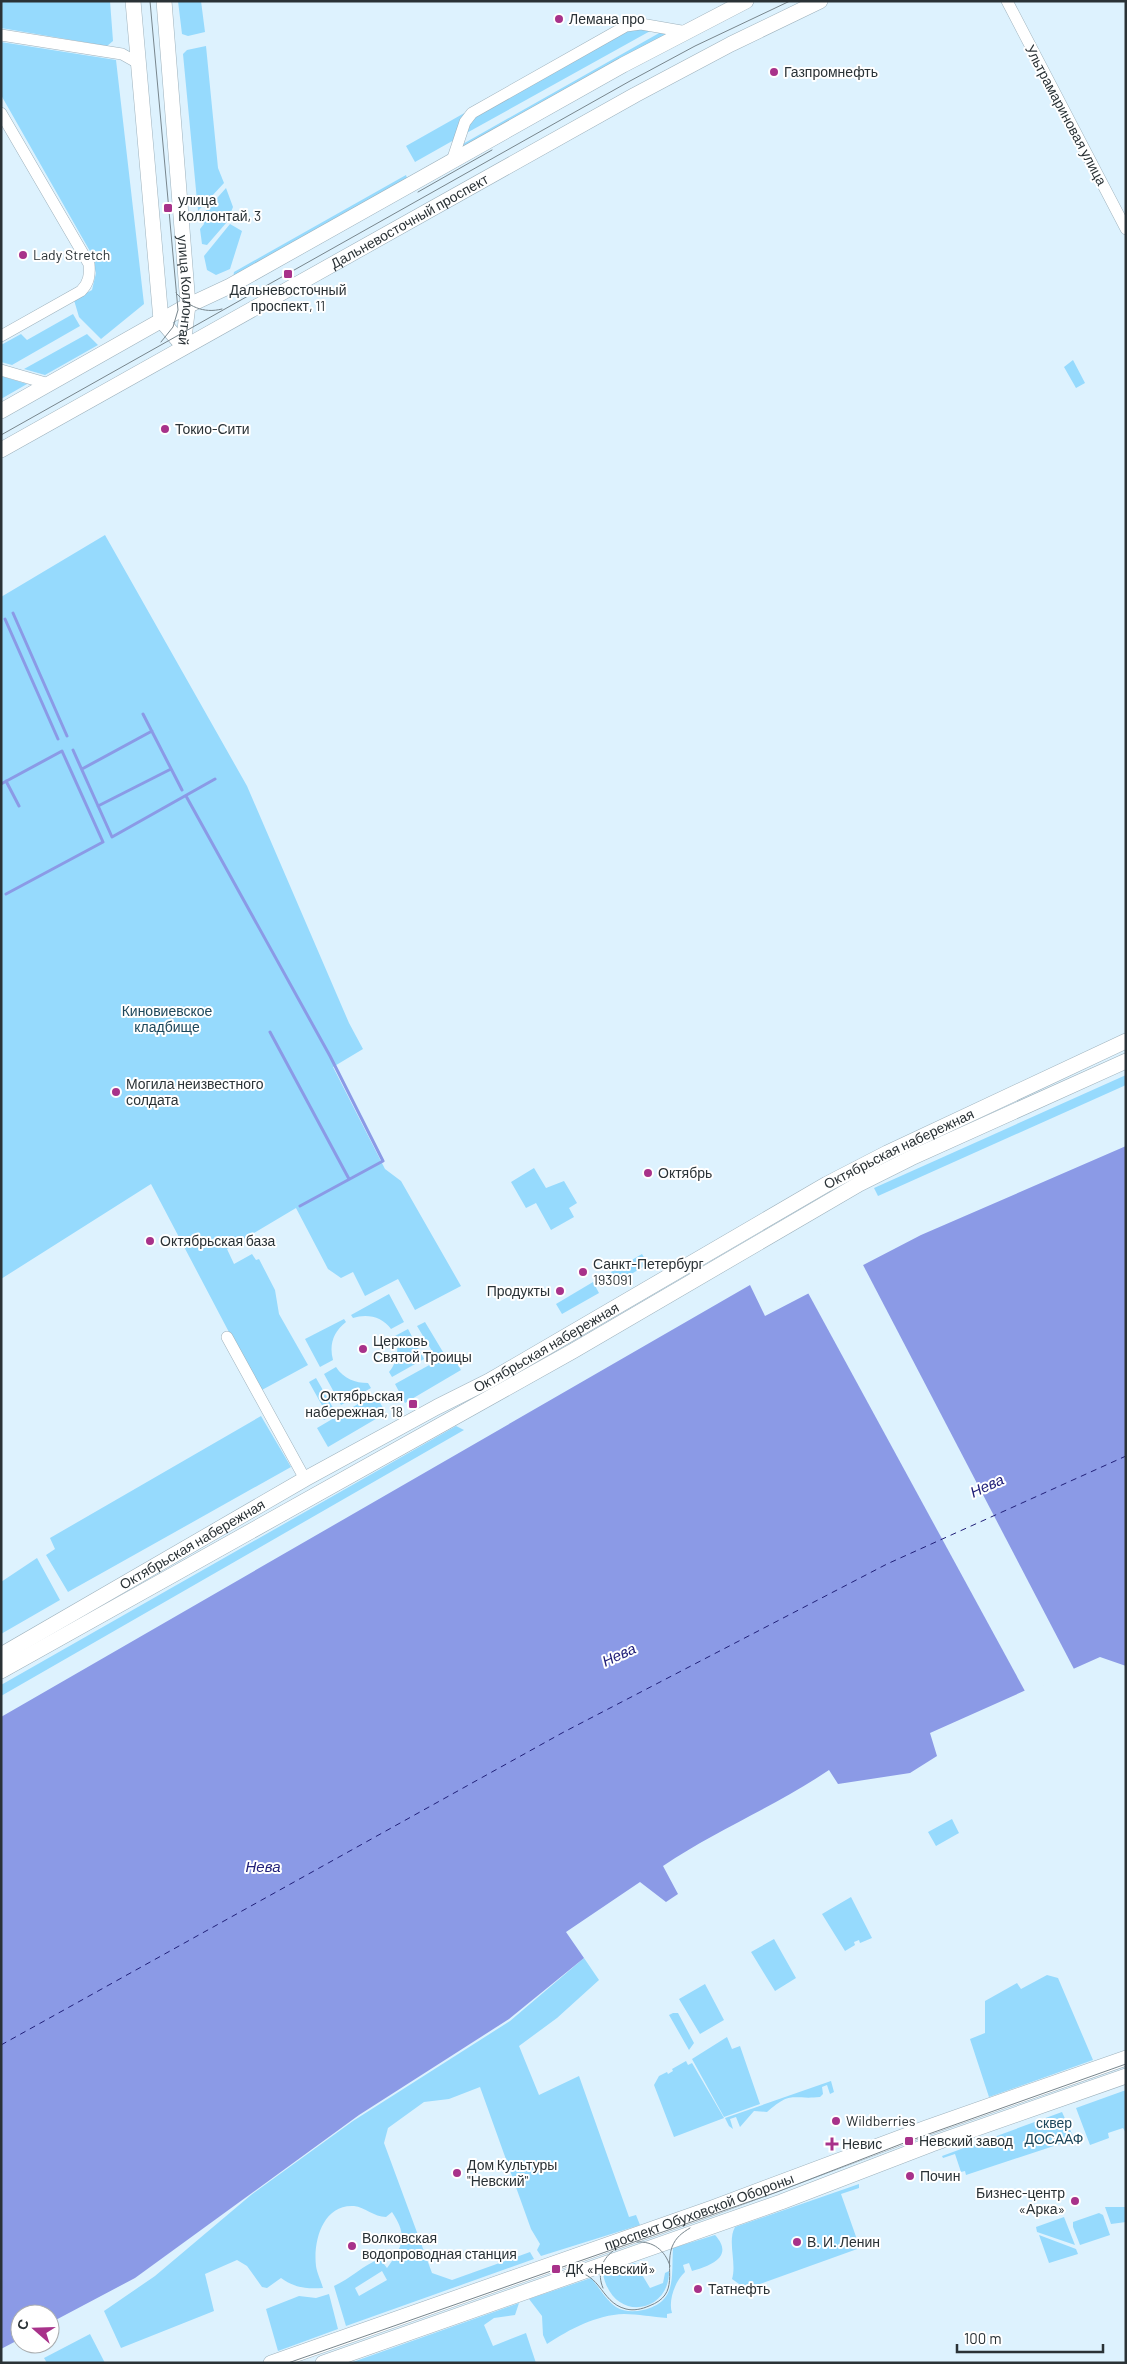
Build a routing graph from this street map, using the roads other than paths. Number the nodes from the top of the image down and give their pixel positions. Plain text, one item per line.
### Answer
1 (133, 1) edge
2 (164, 1) edge
3 (746, 1) edge
4 (820, 1) edge
5 (1007, 1) edge
6 (687, 32) junction
7 (1, 35) edge
8 (138, 62) junction
9 (1, 113) edge
10 (452, 161) junction
11 (1126, 229) edge
12 (188, 305) junction
13 (161, 320) junction
14 (1, 336) edge
15 (183, 346) junction
16 (1, 370) edge
17 (49, 384) junction
18 (1, 411) edge
19 (1, 450) edge
20 (1126, 1042) edge
21 (1126, 1062) edge
22 (227, 1337) dead end
23 (305, 1478) junction
24 (1, 1655) edge
25 (1, 1671) edge
26 (1126, 2058) edge
27 (1126, 2076) edge
28 (271, 2363) edge
29 (323, 2363) edge

1 - 8 main road, улица Коллонтай
2 - 12 main road, улица Коллонтай
3 - 6 main road
4 - 15 main road, Дальневосточный проспект
5 - 11 street, Ультрамариновая улица
6 - 10 main road
6 - 10 street
7 - 8 street
8 - 13 main road, улица Коллонтай
9 - 14 street
10 - 12 main road
12 - 13 main road
12 - 15 main road, улица Коллонтай
13 - 15 main road, улица Коллонтай
13 - 17 main road
15 - 19 main road, Дальневосточный проспект
16 - 17 street
17 - 18 main road
20 - 23 main road, Октябрьская набережная
21 - 25 main road, Октябрьская набережная
22 - 23 street
23 - 24 main road, Октябрьская набережная
26 - 28 main road, проспект Обуховской Обороны
27 - 29 main road, проспект Обуховской Обороны

